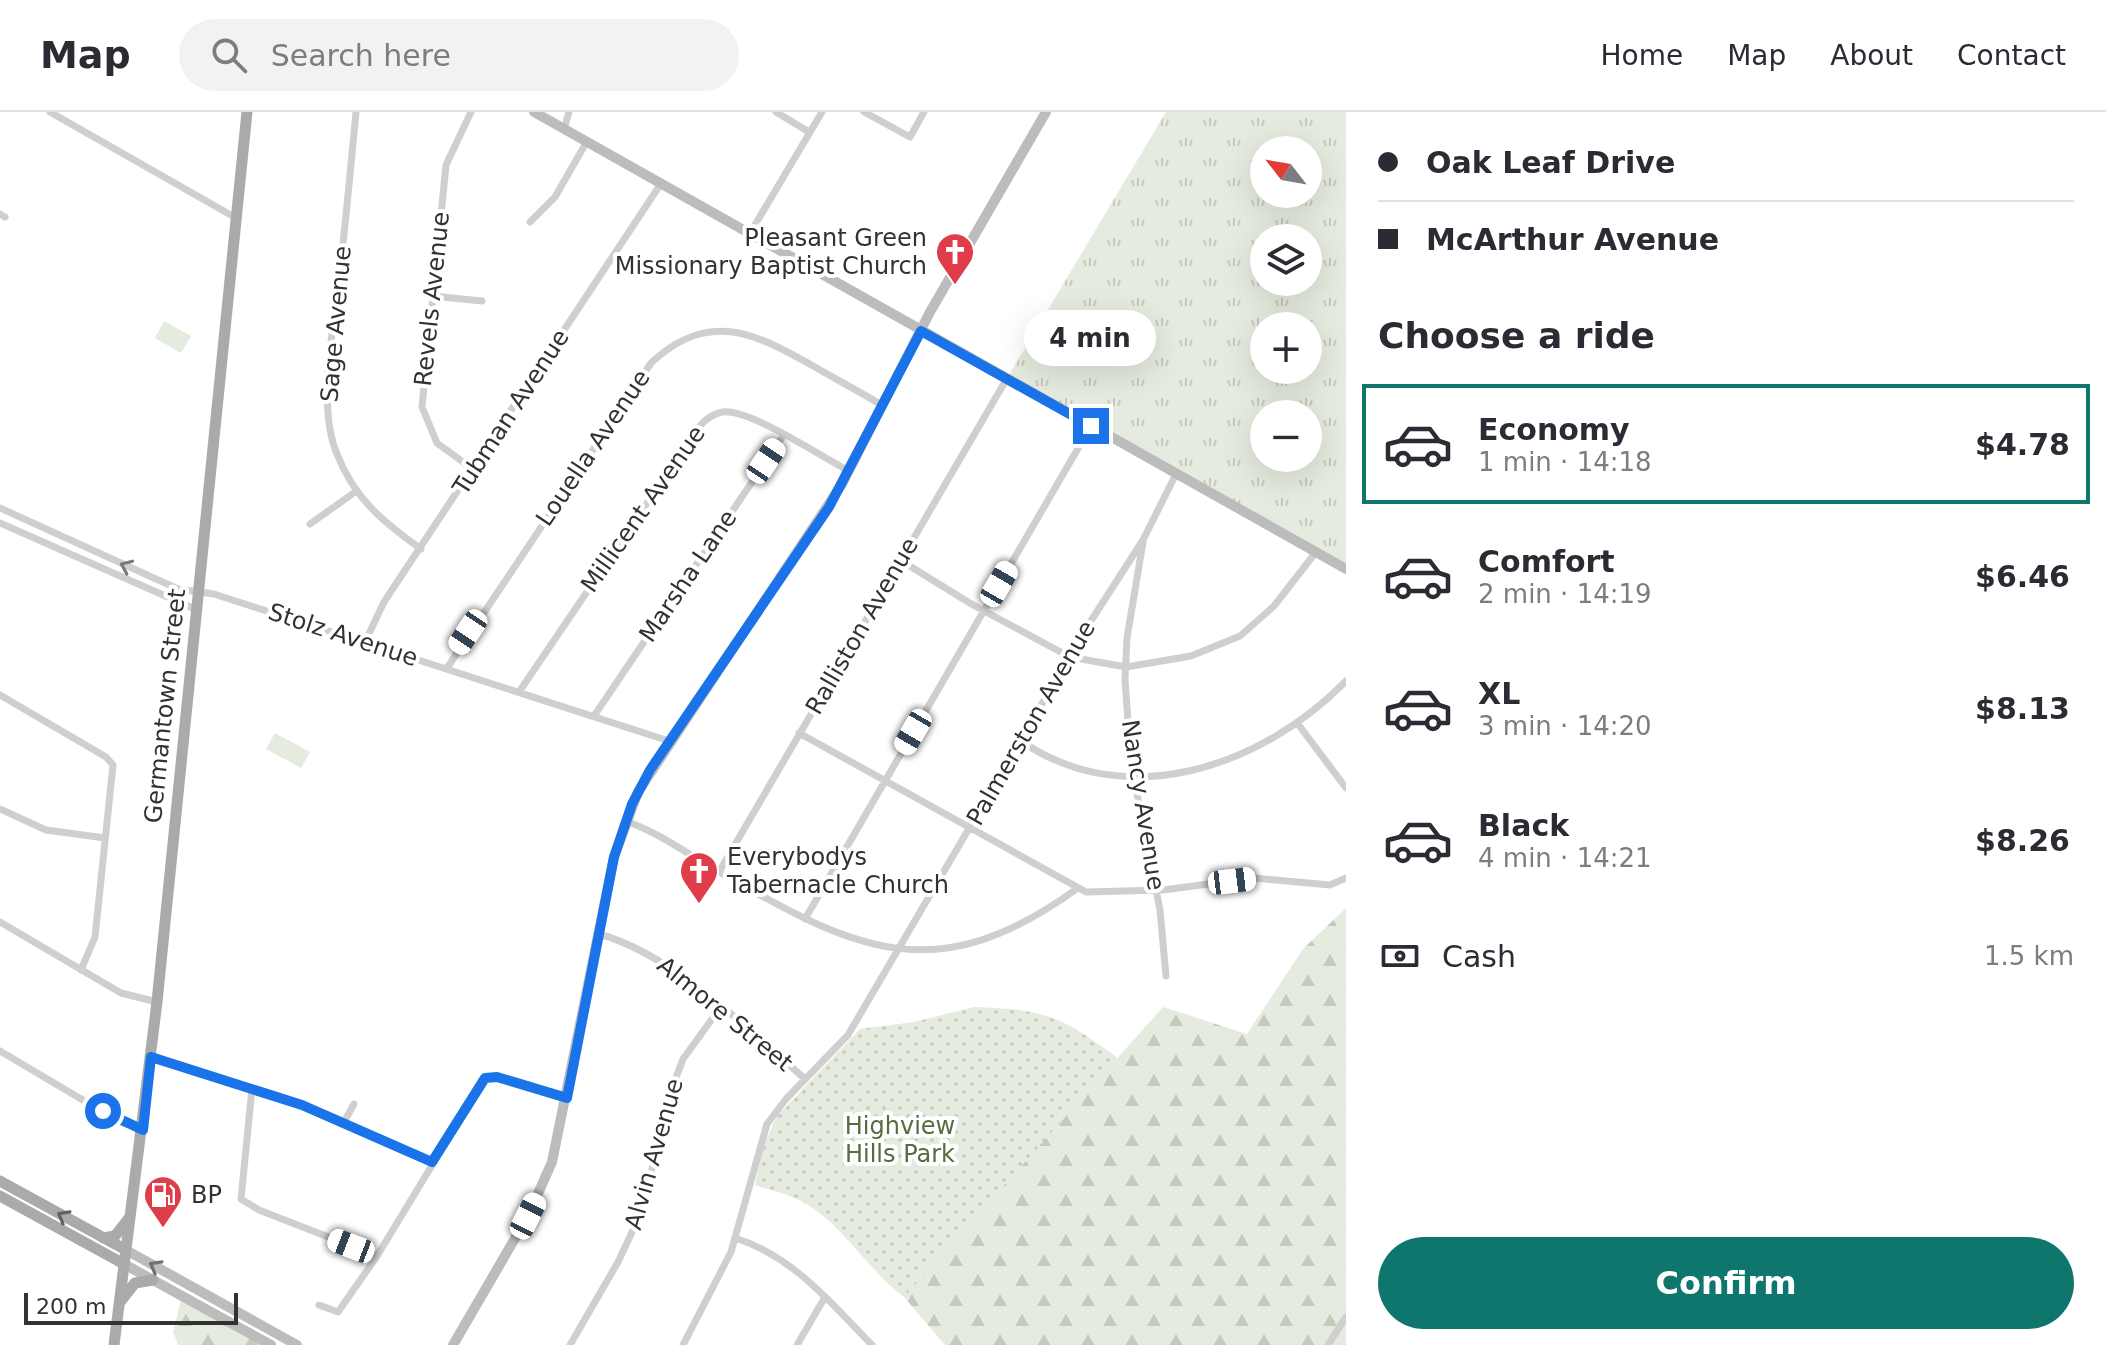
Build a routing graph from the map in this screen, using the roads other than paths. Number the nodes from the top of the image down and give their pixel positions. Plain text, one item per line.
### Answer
1 (50, 112) edge
2 (247, 112) edge
3 (356, 112) edge
4 (471, 112) edge
5 (534, 112) edge
6 (569, 112) edge
7 (776, 112) edge
8 (822, 112) edge
9 (864, 112) edge
10 (924, 112) edge
11 (1046, 112) edge
12 (564, 130) junction
13 (809, 132) junction
14 (586, 143) junction
15 (660, 185) junction
16 (236, 218) junction
17 (530, 222) dead end
18 (749, 235) junction
19 (432, 296) junction
20 (482, 301) dead end
21 (921, 331) junction
22 (1006, 380) junction
23 (880, 404) junction
24 (1091, 426) junction
25 (783, 436) junction
26 (474, 470) junction
27 (849, 471) junction
28 (1176, 474) junction
29 (355, 492) junction
30 (0, 508) edge
31 (0, 523) edge
32 (310, 524) dead end
33 (1143, 540) junction
34 (421, 549) junction
35 (1316, 552) junction
36 (900, 560) junction
37 (1346, 569) edge
38 (199, 590) junction
39 (197, 610) junction
40 (984, 611) junction
41 (365, 642) junction
42 (1070, 657) junction
43 (1126, 667) junction
44 (447, 668) junction
45 (1346, 681) edge
46 (519, 692) junction
47 (0, 695) edge
48 (594, 716) junction
49 (1298, 724) junction
50 (799, 733) junction
51 (669, 741) junction
52 (1021, 741) junction
53 (1133, 777) junction
54 (884, 781) junction
55 (1346, 788) edge
56 (0, 809) edge
57 (625, 821) junction
58 (970, 829) junction
59 (105, 838) junction
60 (719, 872) junction
61 (1346, 878) edge
62 (1078, 888) junction
63 (1156, 891) junction
64 (805, 919) junction
65 (0, 922) edge
66 (599, 934) junction
67 (898, 950) junction
68 (81, 970) junction
69 (1166, 976) dead end
70 (157, 1002) junction
71 (720, 1008) junction
72 (0, 1051) edge
73 (151, 1057) junction
74 (805, 1079) junction
75 (252, 1088) junction
76 (567, 1098) junction
77 (354, 1104) dead end
78 (344, 1122) junction
79 (143, 1130) junction
80 (432, 1162) junction
81 (0, 1181) edge
82 (0, 1196) edge
83 (132, 1213) junction
84 (103, 1238) junction
85 (735, 1238) junction
86 (126, 1250) junction
87 (377, 1256) junction
88 (124, 1264) junction
89 (153, 1280) junction
90 (825, 1297) junction
91 (119, 1303) junction
92 (319, 1305) dead end
93 (1346, 1317) edge
94 (114, 1345) edge
95 (271, 1345) edge
96 (297, 1345) edge
97 (453, 1345) edge
98 (570, 1345) edge
99 (683, 1345) edge
100 (797, 1345) edge
101 (872, 1345) edge
102 (1328, 1345) edge

1 - 16 street
2 - 16 main road, Germantown Street
3 - 29 street, Sage Avenue
4 - 19 street, Revels Avenue
5 - 12 street
6 - 12 street
7 - 13 street
8 - 13 street
9 - 10 street
11 - 21 street
12 - 14 street
13 - 18 street
14 - 15 street
14 - 17 street
15 - 18 street
15 - 26 street, Tubman Avenue
16 - 38 main road, Germantown Street
18 - 21 street
19 - 20 street
19 - 26 street, Revels Avenue
21 - 22 street
21 - 23 street
22 - 24 street
22 - 36 street, Ralliston Avenue
23 - 27 street
23 - 44 street, Louella Avenue
24 - 28 street
24 - 40 street
25 - 27 street, Millicent Avenue
25 - 46 street, Millicent Avenue
25 - 48 street, Marsha Lane
26 - 34 street, Tubman Avenue
27 - 51 street
28 - 33 street, Palmerston Avenue
28 - 35 street
29 - 32 street
29 - 34 street, Sage Avenue
38 -> 30 street, Stolz Avenue
31 - 39 street
33 - 42 street, Palmerston Avenue
33 - 43 street, Nancy Avenue
34 - 41 street, Tubman Avenue
35 - 37 street
35 - 43 street
36 - 40 street
36 - 50 street, Ralliston Avenue
38 - 39 main road, Germantown Street
38 - 41 street, Stolz Avenue
39 - 70 main road, Germantown Street
40 - 42 street
40 - 54 street
41 - 44 street, Stolz Avenue
42 - 43 street
42 - 52 street, Palmerston Avenue
43 - 53 street, Nancy Avenue
44 - 46 street, Stolz Avenue
45 - 49 street
46 - 48 street, Stolz Avenue
47 - 59 street
48 - 51 street, Stolz Avenue
49 - 53 street
49 - 55 street
50 - 54 street
50 - 60 street, Ralliston Avenue
51 - 57 street
52 - 53 street
52 - 58 street, Palmerston Avenue
53 - 63 street, Nancy Avenue
54 - 58 street
54 - 64 street
56 - 59 street
57 - 60 street
57 - 66 street
58 - 62 street
58 - 67 street, Palmerston Avenue
59 - 68 street
60 - 64 street
61 - 63 street
62 - 63 street
62 - 67 street
63 - 69 street, Nancy Avenue
64 - 67 street
65 - 68 street
66 - 71 street, Almore Street
66 - 76 street
67 - 74 street, Palmerston Avenue
68 - 70 street
70 - 73 main road, Germantown Street
71 - 74 street, Almore Street
71 - 98 street, Alvin Avenue
72 - 79 street
73 - 75 street
73 - 79 main road, Germantown Street
74 - 85 street, Palmerston Avenue
75 - 78 street
75 - 87 street
76 - 80 street
76 - 97 street
77 - 78 street
78 - 80 street
79 - 83 main road, Germantown Street
80 - 87 street
84 -> 81 main road
82 - 88 main road
83 - 84 main road
83 - 86 main road, Germantown Street
84 - 86 main road
85 - 90 street
85 - 99 street, Palmerston Avenue
86 - 88 main road, Germantown Street
96 -> 86 street
87 - 92 street
88 - 89 street
88 - 91 main road, Germantown Street
89 - 91 main road
89 - 95 street
90 - 100 street
90 - 101 street
91 - 94 main road, Germantown Street
93 - 102 street

